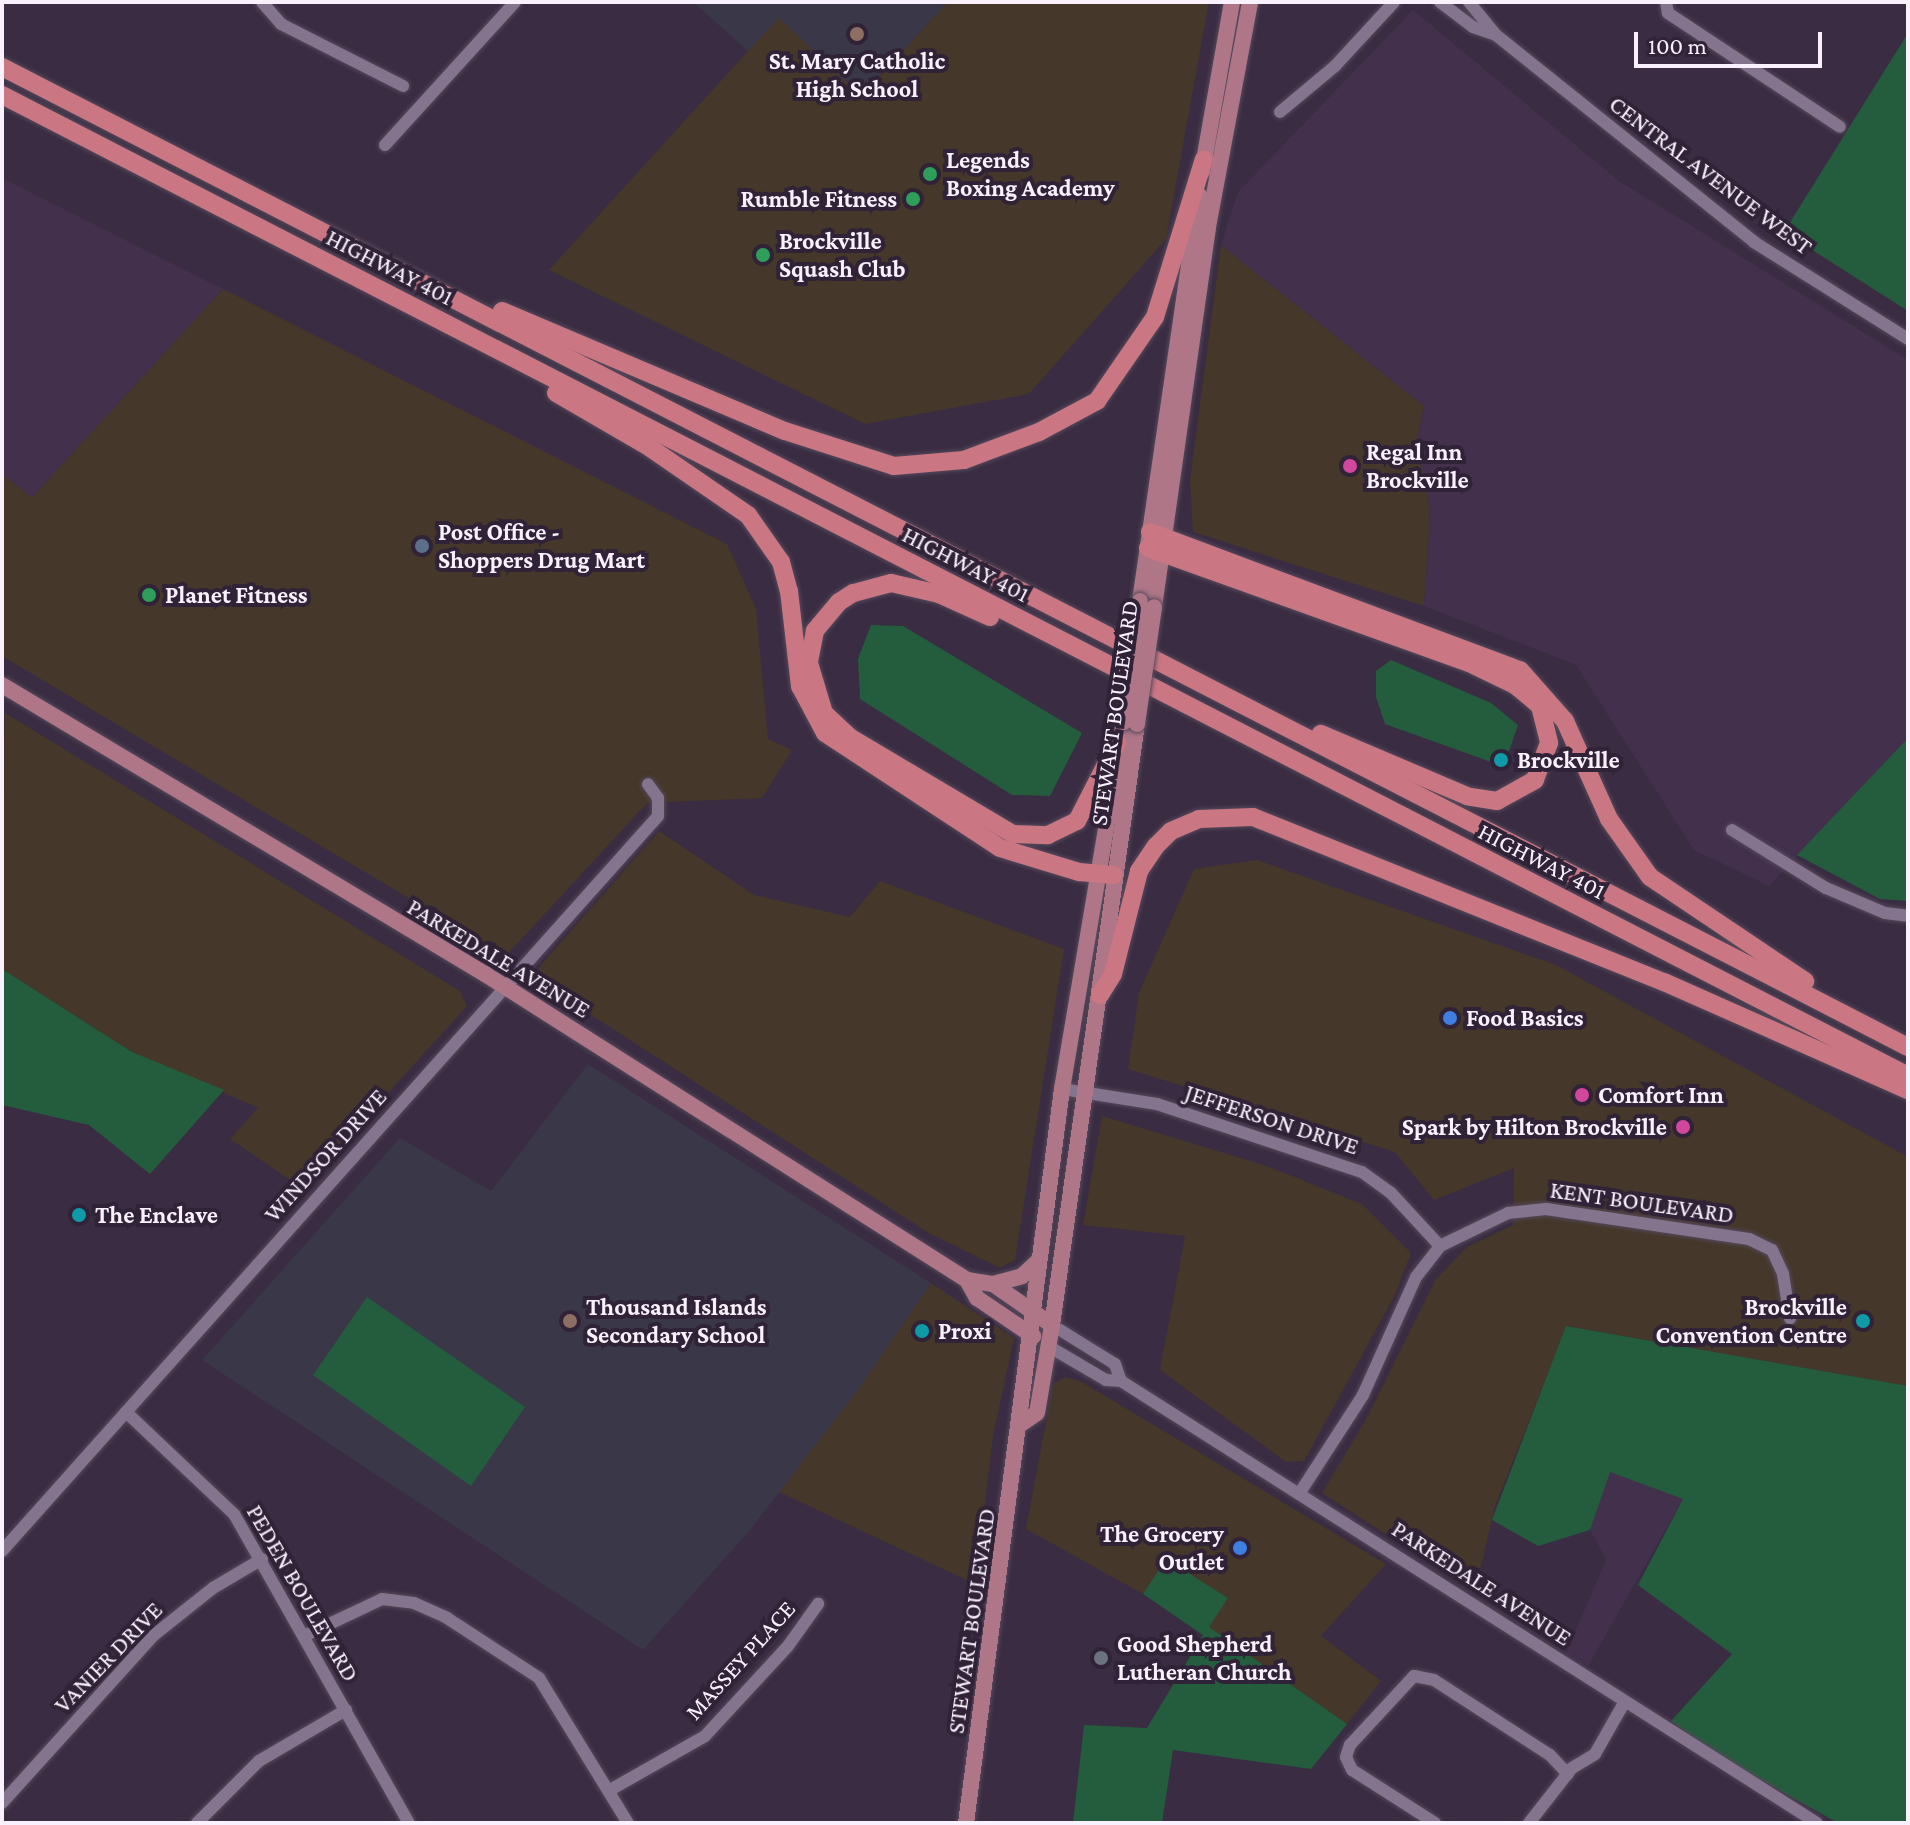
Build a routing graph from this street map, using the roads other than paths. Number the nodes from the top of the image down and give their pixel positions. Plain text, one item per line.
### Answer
1 (262, 2) edge
2 (515, 2) edge
3 (1232, 2) edge
4 (1250, 2) edge
5 (1394, 2) edge
6 (1440, 2) edge
7 (1469, 2) edge
8 (1666, 2) edge
9 (1496, 35) junction
10 (2, 67) edge
11 (403, 86) dead end
12 (2, 95) edge
13 (1280, 112) dead end
14 (1840, 127) dead end
15 (385, 145) dead end
16 (1204, 159) junction
17 (399, 269) junction
18 (1908, 339) edge
19 (485, 343) junction
20 (1156, 542) junction
21 (2, 685) edge
22 (1151, 687) junction
23 (1130, 723) junction
24 (1288, 729) junction
25 (1117, 743) junction
26 (648, 784) dead end
27 (1732, 830) dead end
28 (1105, 874) junction
29 (1908, 916) edge
30 (507, 988) junction
31 (1100, 995) junction
32 (1886, 1036) junction
33 (1908, 1047) edge
34 (1908, 1076) edge
35 (1062, 1089) junction
36 (1908, 1090) edge
37 (1088, 1092) junction
38 (1440, 1246) junction
39 (1038, 1261) junction
40 (967, 1280) junction
41 (993, 1284) junction
42 (1031, 1309) junction
43 (1790, 1318) dead end
44 (1052, 1325) junction
45 (1028, 1332) junction
46 (1048, 1346) junction
47 (1121, 1381) junction
48 (126, 1412) junction
49 (1021, 1424) junction
50 (1299, 1494) junction
51 (2, 1551) edge
52 (262, 1559) junction
53 (818, 1604) dead end
54 (306, 1635) junction
55 (1624, 1703) junction
56 (346, 1710) junction
57 (1568, 1774) junction
58 (610, 1790) junction
59 (2, 1803) edge
60 (197, 1823) edge
61 (409, 1823) edge
62 (628, 1823) edge
63 (966, 1823) edge
64 (1435, 1823) edge
65 (1529, 1823) edge
66 (1817, 1823) edge

1 - 11 street
2 - 15 street
3 - 16 main road, STEWART BOULEVARD
4 - 20 main road, STEWART BOULEVARD
5 - 13 street
6 - 9 street, CENTRAL AVENUE WEST
7 - 9 street, CENTRAL AVENUE WEST
8 - 14 street
9 - 18 street, CENTRAL AVENUE WEST
10 - 17 highway, HIGHWAY 401
12 - 19 highway, HIGHWAY 401
16 - 17 highway
16 - 20 main road, STEWART BOULEVARD
17 - 24 highway, HIGHWAY 401
19 - 22 highway, HIGHWAY 401
19 - 28 highway
20 - 23 main road, STEWART BOULEVARD, bridge
20 - 24 highway
20 - 32 highway
21 - 30 main road, PARKEDALE AVENUE
22 - 25 highway
22 - 34 highway, HIGHWAY 401
23 - 25 main road, STEWART BOULEVARD
23 - 28 main road, STEWART BOULEVARD
24 - 32 highway, HIGHWAY 401
25 - 28 main road, STEWART BOULEVARD
26 - 30 street, WINDSOR DRIVE
27 - 29 street
28 - 31 main road, STEWART BOULEVARD
28 - 35 main road, STEWART BOULEVARD
30 - 40 main road, PARKEDALE AVENUE
30 - 48 street, WINDSOR DRIVE
31 - 36 highway
31 - 37 main road, STEWART BOULEVARD
32 - 33 highway, HIGHWAY 401
35 - 37 street, JEFFERSON DRIVE
35 - 39 main road, STEWART BOULEVARD
37 - 38 street, JEFFERSON DRIVE
37 - 44 main road, STEWART BOULEVARD
38 - 43 street, KENT BOULEVARD
38 - 50 street, KENT BOULEVARD
39 - 41 main road
39 - 42 main road, STEWART BOULEVARD
40 - 41 main road, PARKEDALE AVENUE
40 - 45 main road, PARKEDALE AVENUE
41 - 42 main road, PARKEDALE AVENUE
42 - 44 main road, PARKEDALE AVENUE
42 - 45 main road, STEWART BOULEVARD
44 - 46 main road, STEWART BOULEVARD
44 - 47 street, PARKEDALE AVENUE
45 - 46 main road, PARKEDALE AVENUE
45 - 49 main road, STEWART BOULEVARD
46 - 47 street, PARKEDALE AVENUE
46 - 49 main road, STEWART BOULEVARD
47 - 50 street, PARKEDALE AVENUE
48 - 51 street, WINDSOR DRIVE
48 - 52 street, PEDEN BOULEVARD
49 - 63 main road, STEWART BOULEVARD
50 - 55 street, PARKEDALE AVENUE
52 - 54 street, PEDEN BOULEVARD
52 - 59 street, VANIER DRIVE
53 - 58 street, MASSEY PLACE
54 - 56 street, PEDEN BOULEVARD
54 - 58 street
55 - 57 street
55 - 66 street, PARKEDALE AVENUE
56 - 60 street
56 - 61 street, PEDEN BOULEVARD
57 - 64 street
57 - 65 street
58 - 62 street

